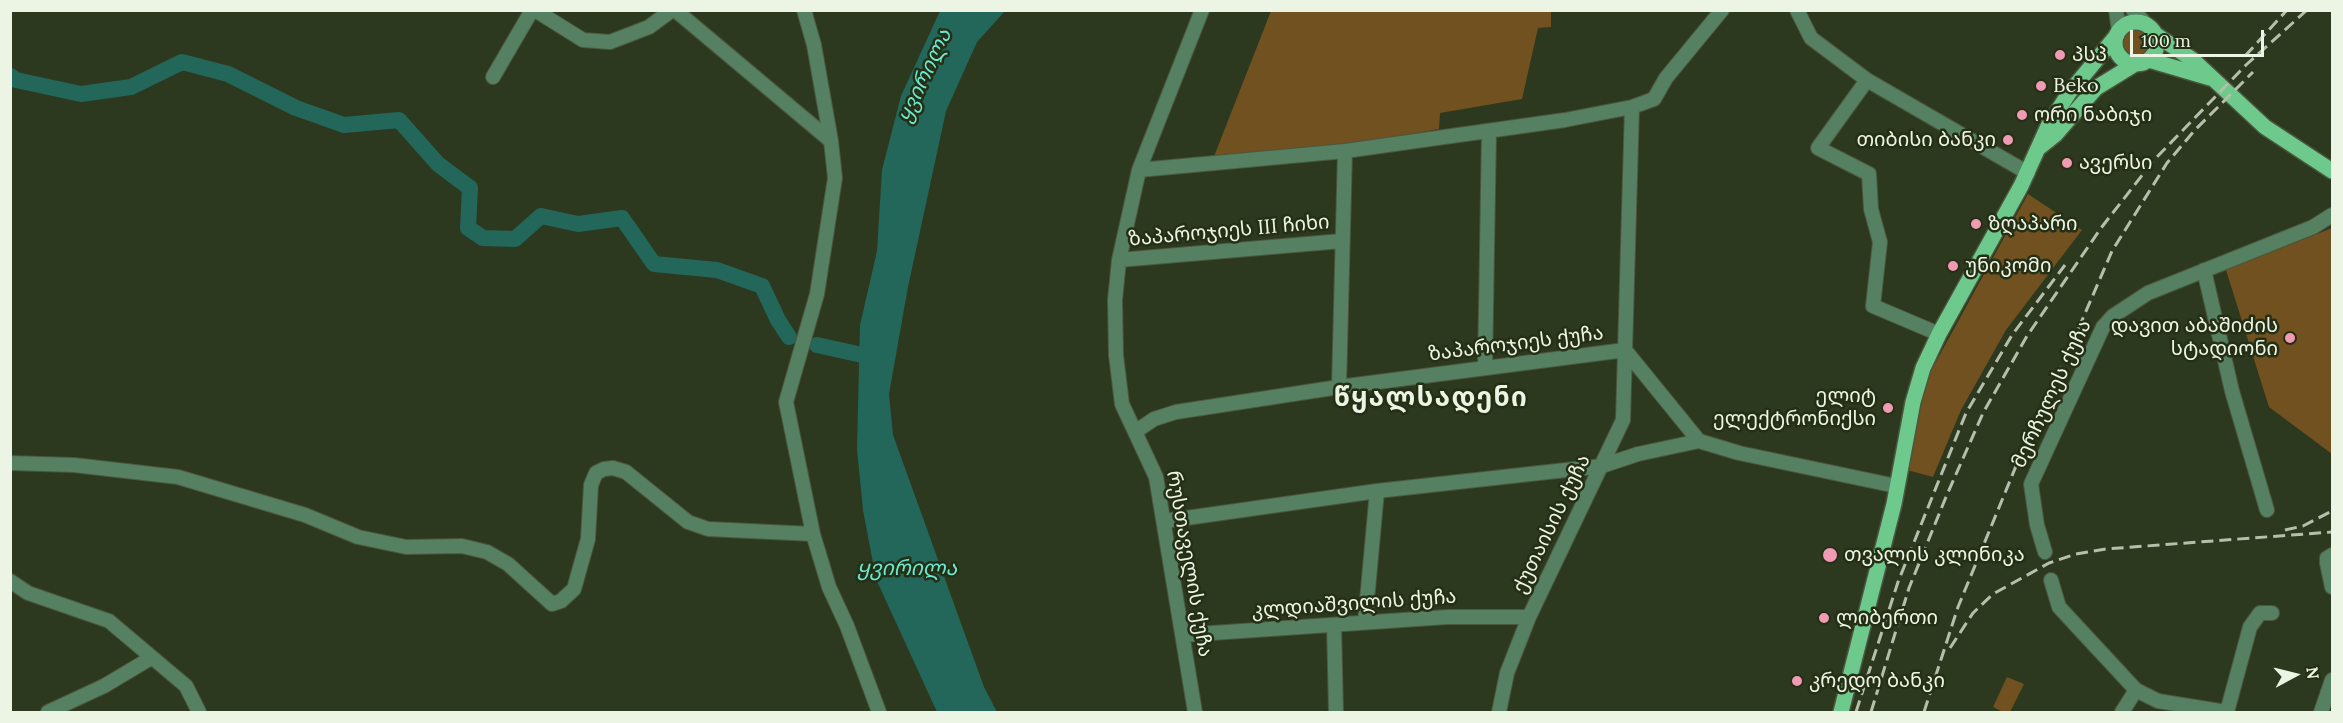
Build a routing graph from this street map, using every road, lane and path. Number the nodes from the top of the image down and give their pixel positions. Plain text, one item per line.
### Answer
1 (534, 10) edge
2 (674, 10) edge
3 (804, 10) edge
4 (1202, 10) edge
5 (1722, 10) edge
6 (1797, 10) edge
7 (2116, 10) edge
8 (2133, 10) edge
9 (2151, 29) junction
10 (2118, 33) junction
11 (2093, 61) junction
12 (2142, 62) junction
13 (493, 77) dead end
14 (2213, 79) junction
15 (1867, 80) junction
16 (2104, 81) junction
17 (1632, 106) junction
18 (1489, 131) junction
19 (831, 141) junction
20 (2040, 147) junction
21 (1345, 151) junction
22 (2310, 157) junction
23 (2332, 160) edge
24 (1139, 170) junction
25 (2332, 171) edge
26 (2028, 173) junction
27 (2332, 215) edge
28 (1342, 240) junction
29 (1119, 260) junction
30 (2204, 270) junction
31 (1939, 334) junction
32 (1625, 350) junction
33 (1485, 367) junction
34 (1339, 387) junction
35 (1135, 432) junction
36 (1699, 441) junction
37 (10, 463) edge
38 (1602, 466) junction
39 (1896, 486) junction
40 (1377, 491) junction
41 (2267, 510) dead end
42 (1165, 521) junction
43 (813, 534) junction
44 (2045, 552) dead end
45 (2332, 555) edge
46 (2051, 580) dead end
47 (10, 581) edge
48 (2332, 587) edge
49 (2272, 613) dead end
50 (1528, 617) junction
51 (1365, 622) junction
52 (1334, 625) junction
53 (1183, 635) junction
54 (151, 658) junction
55 (2332, 680) edge
56 (2136, 690) junction
57 (48, 712) edge
58 (199, 712) edge
59 (879, 712) edge
60 (1195, 712) edge
61 (1336, 712) edge
62 (1498, 712) edge
63 (1841, 712) edge
64 (2122, 712) edge
65 (2226, 712) edge
66 (2321, 712) edge

1 - 2 street
1 - 13 street
2 - 19 street
3 - 19 street
4 - 24 street, რუსთაველის ქუჩა
5 - 17 street
6 - 15 street
7 - 10 street
8 - 9 street
9 - 10 main road
9 - 12 main road
9 - 14 main road
10 - 11 main road
10 - 12 main road
11 - 16 main road
11 - 20 main road
12 - 14 main road
12 - 16 main road
14 - 22 main road
15 - 26 street
15 - 31 street
16 - 20 main road
17 - 18 street
17 - 32 street, ქუთაისის ქუჩა
18 - 21 street
18 - 33 street
19 - 43 street
20 - 26 main road
21 - 24 street
21 - 28 street, ზაპაროჯიეს III ჩიხი
22 - 23 main road
22 - 25 main road
24 - 29 street, რუსთაველის ქუჩა
26 - 31 main road
27 - 30 street, მერჩულეს ქუჩა
28 - 29 street, ზაპაროჯიეს III ჩიხი
28 - 34 street, ზაპაროჯიეს III ჩიხი
29 - 35 street, რუსთაველის ქუჩა
30 - 41 street
30 - 44 street, მერჩულეს ქუჩა
31 - 39 main road
32 - 33 street, ზაპაროჯიეს ქუჩა
32 - 36 street, ზაპაროჯიეს ქუჩა
32 - 38 street, ქუთაისის ქუჩა
33 - 34 street, ზაპაროჯიეს ქუჩა
34 - 35 street, ზაპაროჯიეს ქუჩა
35 - 42 street, რუსთაველის ქუჩა
36 - 38 street
36 - 39 street
37 - 43 street
38 - 40 street
38 - 50 street, ქუთაისის ქუჩა
39 - 63 main road
40 - 42 street
40 - 51 street
42 - 53 street, რუსთაველის ქუჩა
43 - 59 street
45 - 48 street
46 - 56 street
47 - 54 street
49 - 65 street
50 - 51 street, კლდიაშვილის ქუჩა
50 - 62 street, ქუთაისის ქუჩა
51 - 52 street, კლდიაშვილის ქუჩა
52 - 53 street, კლდიაშვილის ქუჩა
52 - 61 street
53 - 60 street, რუსთაველის ქუჩა
54 - 57 street
54 - 58 street
55 - 66 street
56 - 64 street
56 - 65 street

